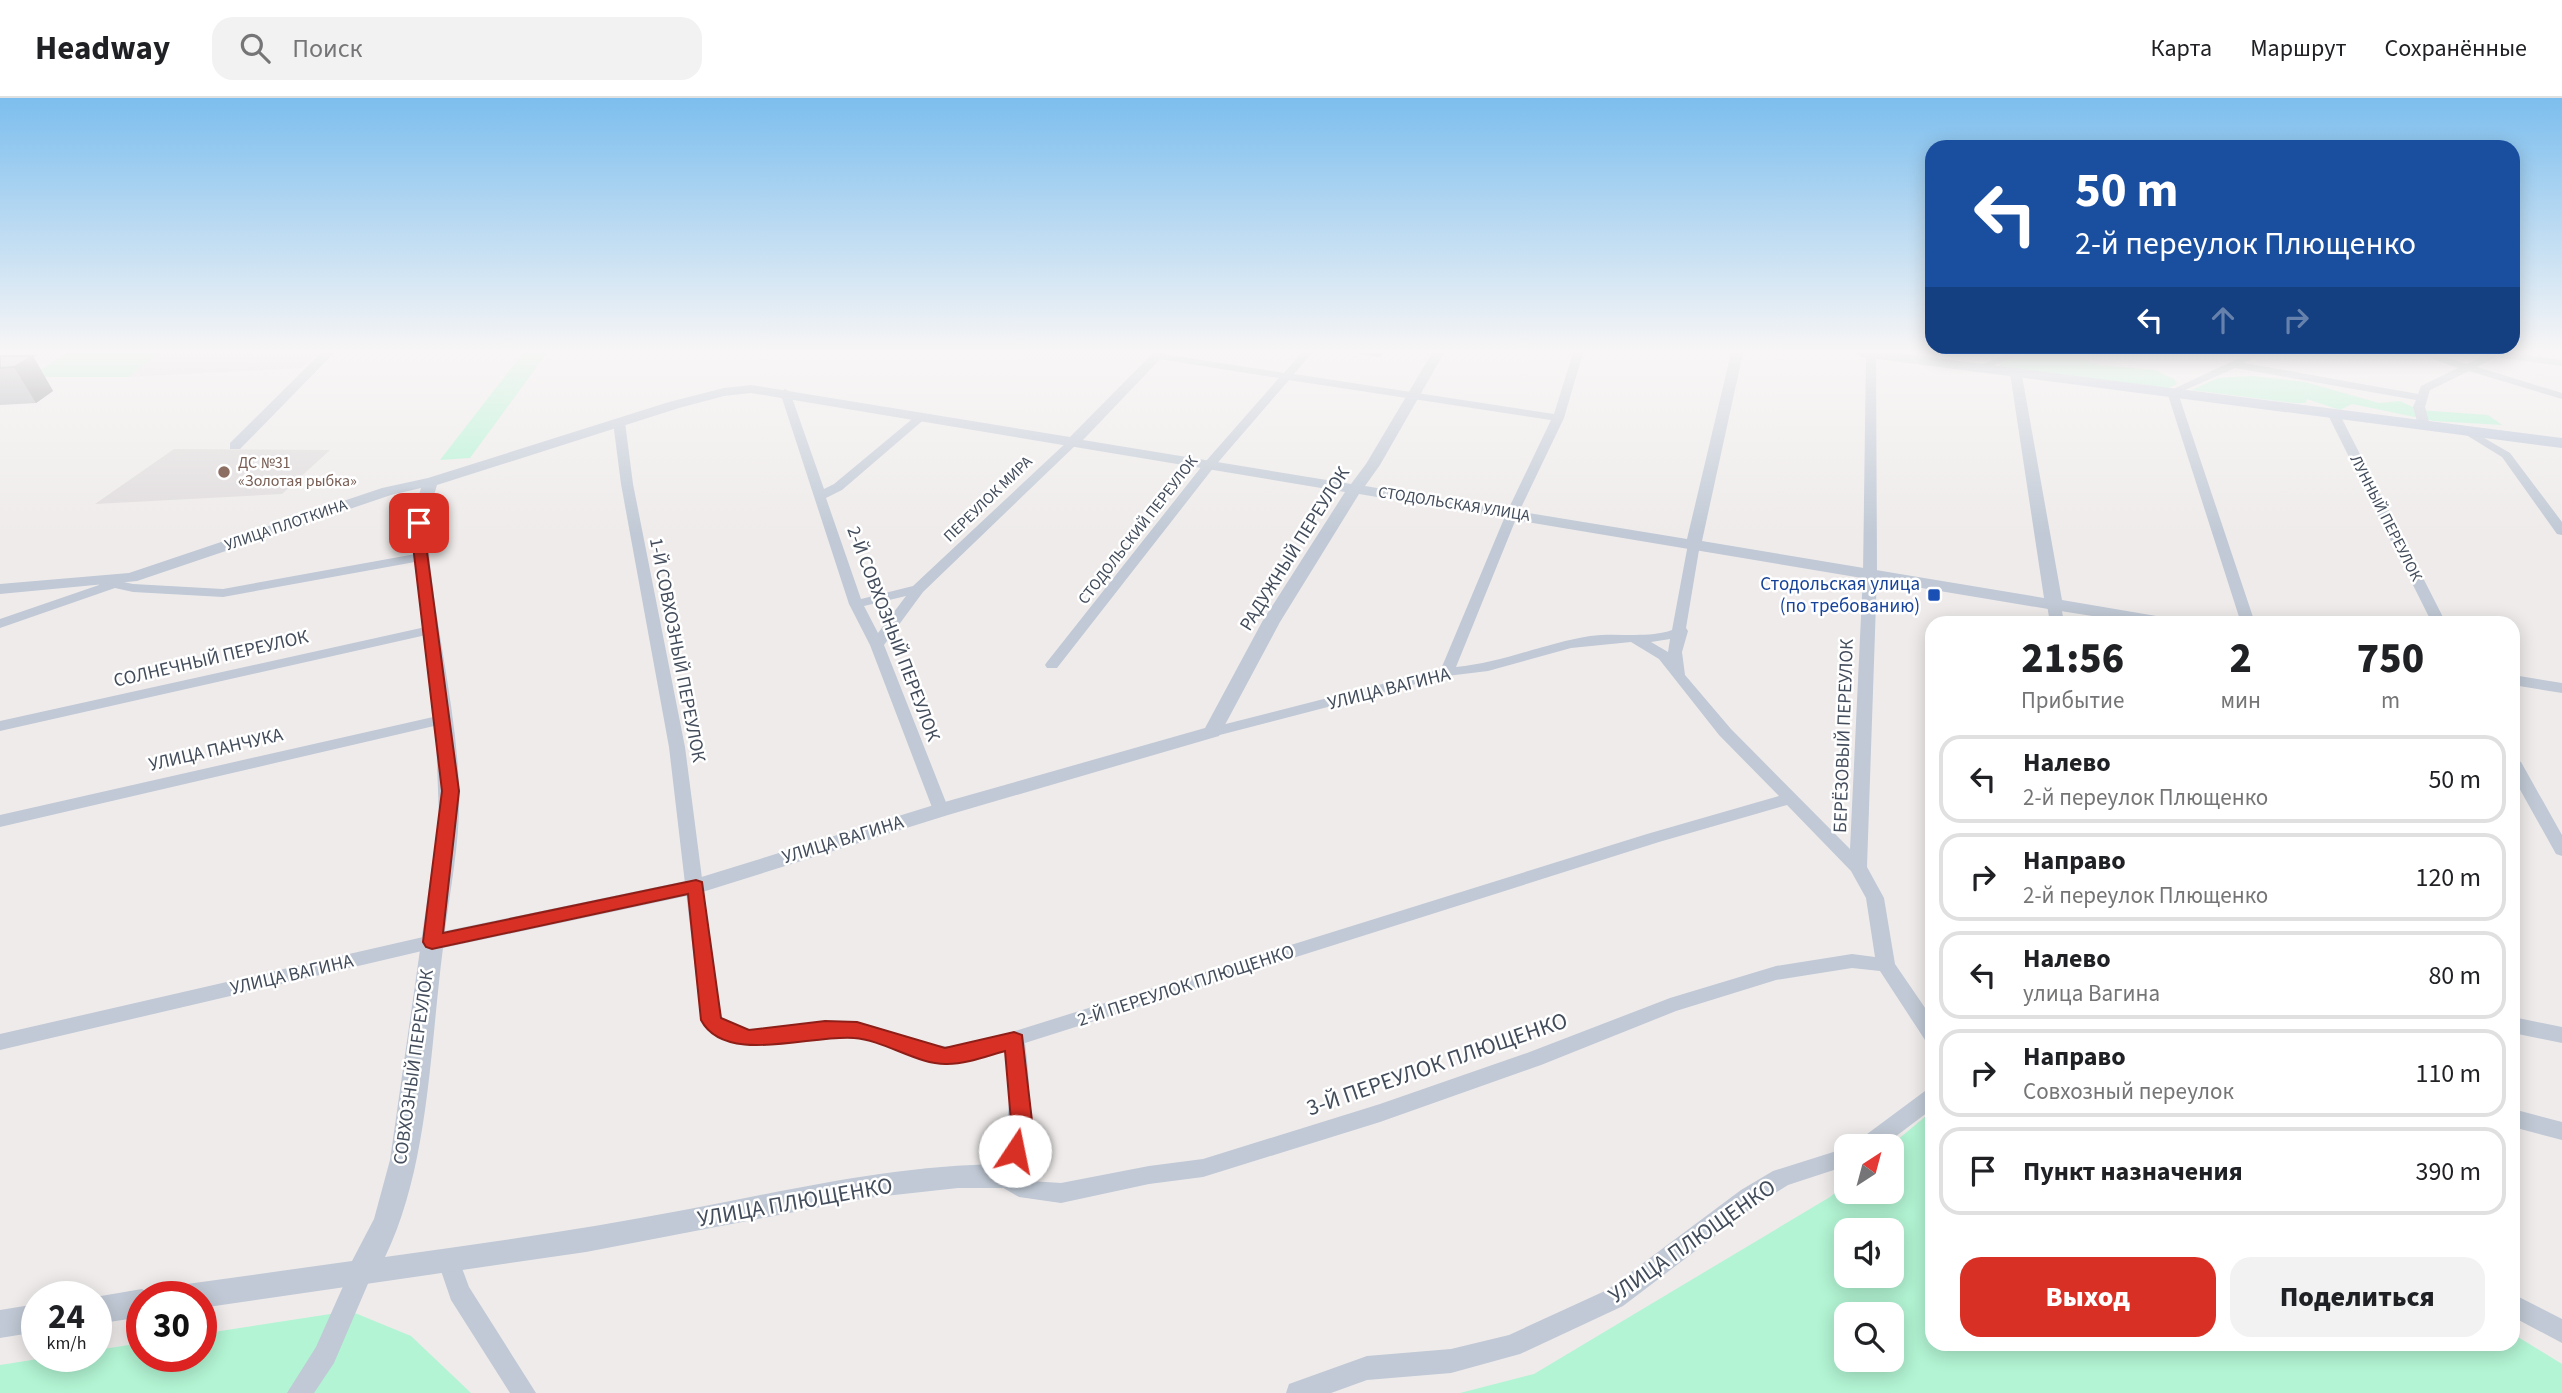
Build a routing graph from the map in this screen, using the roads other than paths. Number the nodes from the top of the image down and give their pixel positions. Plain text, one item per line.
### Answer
1 (268, 413) edge
2 (646, 413) edge
3 (792, 413) edge
4 (901, 413) edge
5 (1101, 413) edge
6 (1254, 413) edge
7 (1402, 413) edge
8 (1531, 413) edge
9 (1559, 413) edge
10 (1723, 413) edge
11 (1868, 413) edge
12 (2023, 413) edge
13 (2179, 413) edge
14 (2333, 413) edge
15 (2336, 413) edge
16 (2422, 413) edge
17 (921, 417) junction
18 (1558, 418) junction
19 (619, 422) junction
20 (2424, 425) junction
21 (2467, 431) junction
22 (1073, 442) junction
23 (2562, 443) edge
24 (235, 446) dead end
25 (1210, 464) junction
26 (431, 482) junction
27 (1357, 488) junction
28 (820, 496) junction
29 (1512, 514) junction
30 (2562, 531) edge
31 (1694, 544) junction
32 (421, 557) junction
33 (1870, 574) junction
34 (110, 583) junction
35 (0, 589) edge
36 (918, 589) junction
37 (856, 604) junction
38 (2054, 605) junction
39 (2056, 616) edge
40 (2124, 616) edge
41 (2246, 616) edge
42 (2435, 616) edge
43 (0, 624) edge
44 (430, 629) junction
45 (1681, 631) junction
46 (1633, 638) junction
47 (877, 645) junction
48 (1052, 665) dead end
49 (1447, 672) junction
50 (1678, 676) junction
51 (2520, 681) edge
52 (2562, 688) edge
53 (442, 720) junction
54 (0, 726) edge
55 (1212, 732) junction
56 (2520, 775) edge
57 (1789, 799) junction
58 (941, 810) junction
59 (0, 821) edge
60 (2562, 850) edge
61 (1858, 867) junction
62 (696, 886) junction
63 (432, 942) junction
64 (1886, 965) junction
65 (1925, 1024) edge
66 (2520, 1026) edge
67 (2562, 1035) edge
68 (1014, 1040) junction
69 (0, 1042) edge
70 (1925, 1102) edge
71 (2520, 1120) edge
72 (2562, 1131) edge
73 (1883, 1134) edge
74 (1834, 1161) edge
75 (1003, 1176) junction
76 (449, 1259) junction
77 (361, 1272) junction
78 (217, 1293) edge
79 (2520, 1309) edge
80 (21, 1321) edge
81 (0, 1324) edge
82 (2562, 1332) edge
83 (299, 1393) edge
84 (524, 1393) edge
85 (1298, 1393) edge

1 - 24 street
2 - 19 street, УЛИЦА ПЛОТКИНА
3 - 28 street, 2-Й СОВХОЗНЫЙ ПЕРЕУЛОК
4 - 17 street, СТОДОЛЬСКАЯ УЛИЦА
5 - 22 street, ПЕРЕУЛОК МИРА
6 - 25 street, СТОДОЛЬСКИЙ ПЕРЕУЛОК
7 - 27 street, РАДУЖНЫЙ ПЕРЕУЛОК
8 - 18 street
9 - 18 street
10 - 31 street
11 - 33 street, БЕРЁЗОВЫЙ ПЕРЕУЛОК
12 - 38 street
13 - 41 street
14 - 42 street, ЛУННЫЙ ПЕРЕУЛОК
15 - 20 main road
16 - 20 street
17 - 22 street, СТОДОЛЬСКАЯ УЛИЦА
17 - 28 street
18 - 29 street
19 - 26 street, УЛИЦА ПЛОТКИНА
19 - 62 street, 1-Й СОВХОЗНЫЙ ПЕРЕУЛОК
20 - 21 main road
21 - 23 main road
21 - 30 street
22 - 25 street, СТОДОЛЬСКАЯ УЛИЦА
22 - 36 street, ПЕРЕУЛОК МИРА
25 - 27 street, СТОДОЛЬСКАЯ УЛИЦА
25 - 48 street, СТОДОЛЬСКИЙ ПЕРЕУЛОК
26 - 32 street, СОВХОЗНЫЙ ПЕРЕУЛОК
26 - 34 street, УЛИЦА ПЛОТКИНА
27 - 29 street, СТОДОЛЬСКАЯ УЛИЦА
27 - 55 street, РАДУЖНЫЙ ПЕРЕУЛОК
28 - 37 street, 2-Й СОВХОЗНЫЙ ПЕРЕУЛОК
29 - 31 street, СТОДОЛЬСКАЯ УЛИЦА
29 - 49 street
31 - 33 street, СТОДОЛЬСКАЯ УЛИЦА
31 - 45 street
32 - 34 street
32 - 44 street, СОВХОЗНЫЙ ПЕРЕУЛОК
33 - 38 street, СТОДОЛЬСКАЯ УЛИЦА
33 - 61 street, БЕРЁЗОВЫЙ ПЕРЕУЛОК
34 - 35 street, УЛИЦА ПЛОТКИНА
34 - 43 street
36 - 37 street
36 - 47 street, ПЕРЕУЛОК МИРА
37 - 47 street, 2-Й СОВХОЗНЫЙ ПЕРЕУЛОК
38 - 39 street
38 - 40 street, СТОДОЛЬСКАЯ УЛИЦА
44 - 53 street, СОВХОЗНЫЙ ПЕРЕУЛОК
44 - 54 street, СОЛНЕЧНЫЙ ПЕРЕУЛОК
45 - 46 street, УЛИЦА ВАГИНА
45 - 50 street
46 - 49 street, УЛИЦА ВАГИНА
46 - 50 street
47 - 58 street, 2-Й СОВХОЗНЫЙ ПЕРЕУЛОК
49 - 55 street, УЛИЦА ВАГИНА
50 - 57 street
51 - 52 street
53 - 59 street, УЛИЦА ПАНЧУКА
53 - 63 street, СОВХОЗНЫЙ ПЕРЕУЛОК
55 - 58 street, УЛИЦА ВАГИНА
56 - 60 street
57 - 61 street
57 - 68 street, 2-Й ПЕРЕУЛОК ПЛЮЩЕНКО
58 - 62 street, УЛИЦА ВАГИНА
61 - 64 street
62 - 63 street, УЛИЦА ВАГИНА
62 - 68 street, 2-Й ПЕРЕУЛОК ПЛЮЩЕНКО
63 - 69 street, УЛИЦА ВАГИНА
63 - 77 street, СОВХОЗНЫЙ ПЕРЕУЛОК
64 - 65 street
64 - 75 street, 3-Й ПЕРЕУЛОК ПЛЮЩЕНКО
66 - 67 street
68 - 75 street
70 - 73 street
71 - 72 street
74 - 85 street, УЛИЦА ПЛЮЩЕНКО
75 - 76 street, УЛИЦА ПЛЮЩЕНКО
76 - 77 street, УЛИЦА ПЛЮЩЕНКО
76 - 84 street
77 - 78 street, УЛИЦА ПЛЮЩЕНКО
77 - 83 street
79 - 82 street
80 - 81 street

